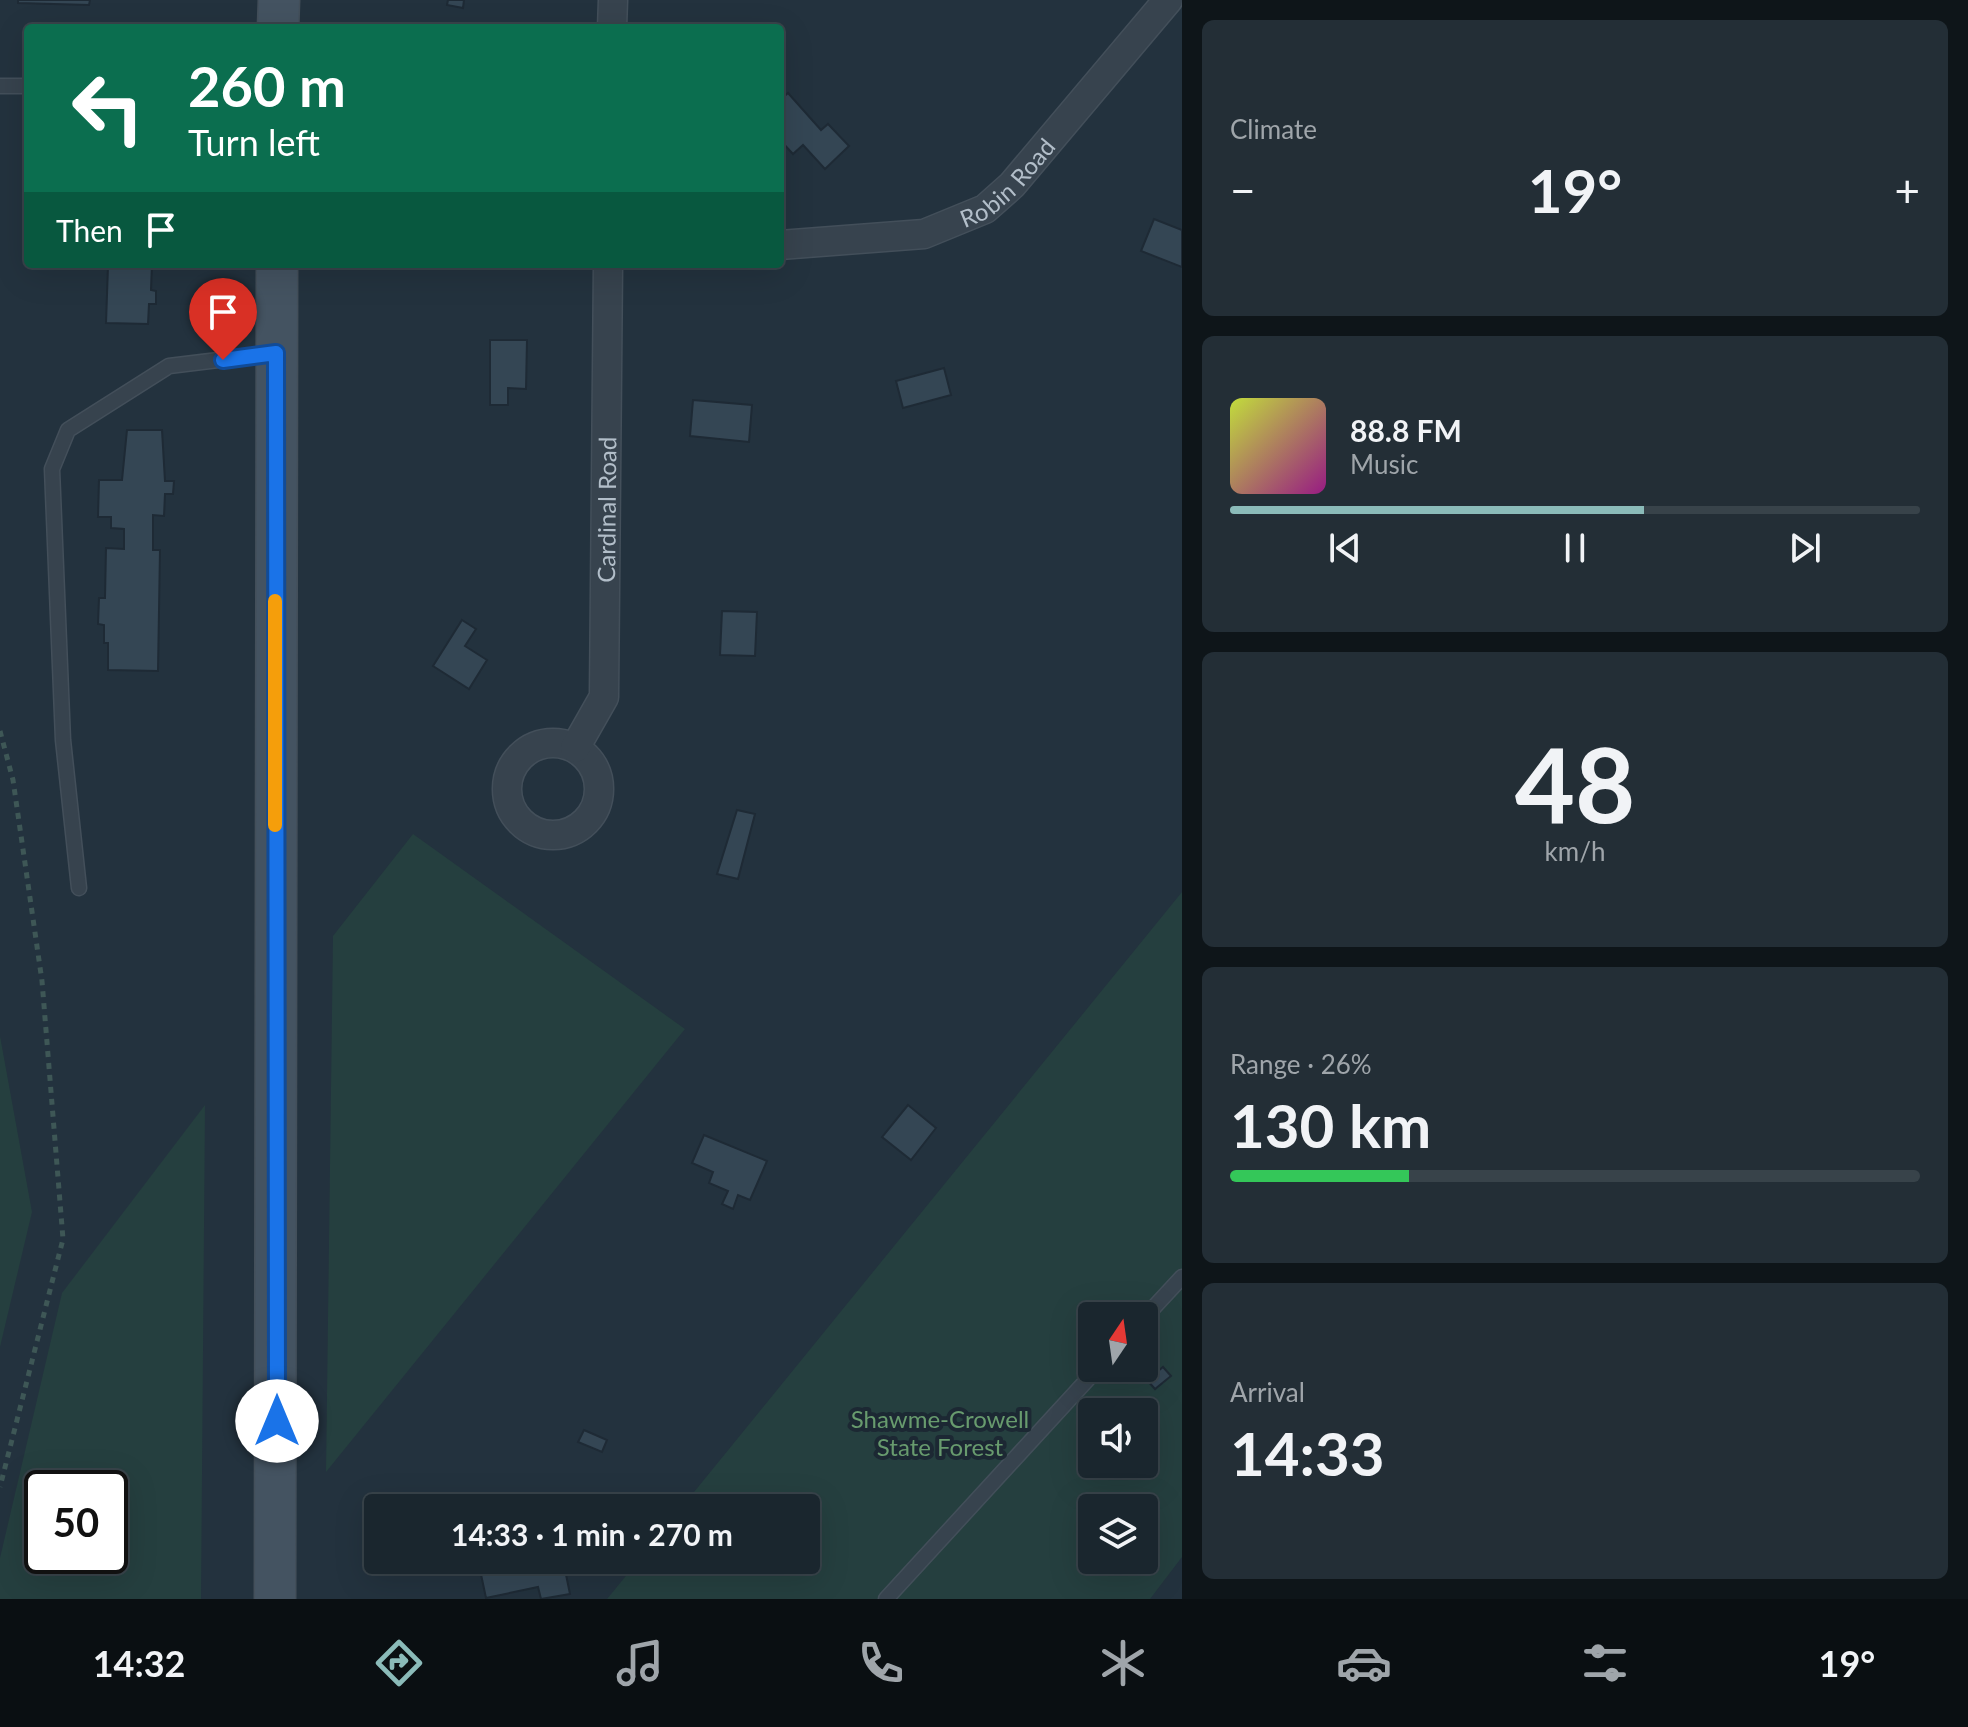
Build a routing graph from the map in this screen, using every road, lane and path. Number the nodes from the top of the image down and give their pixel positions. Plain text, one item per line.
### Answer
1 (279, 0) edge
2 (613, 0) edge
3 (1168, 0) edge
4 (278, 24) edge
5 (612, 24) edge
6 (0, 86) edge
7 (24, 86) edge
8 (784, 245) edge
9 (277, 268) edge
10 (608, 268) edge
11 (276, 353) junction
12 (0, 731) edge
13 (575, 748) dead end
14 (79, 888) dead end
15 (1182, 1277) edge
16 (1158, 1303) edge
17 (1085, 1382) edge
18 (0, 1487) edge
19 (275, 1599) edge
20 (886, 1599) edge

1 - 4 main road
2 - 5 street
3 - 8 street, Robin Road
6 - 7 lane
9 - 11 main road
10 - 13 street, Cardinal Road
11 - 14 lane
11 - 19 main road
12 - 18 path
15 - 16 lane
17 - 20 lane

